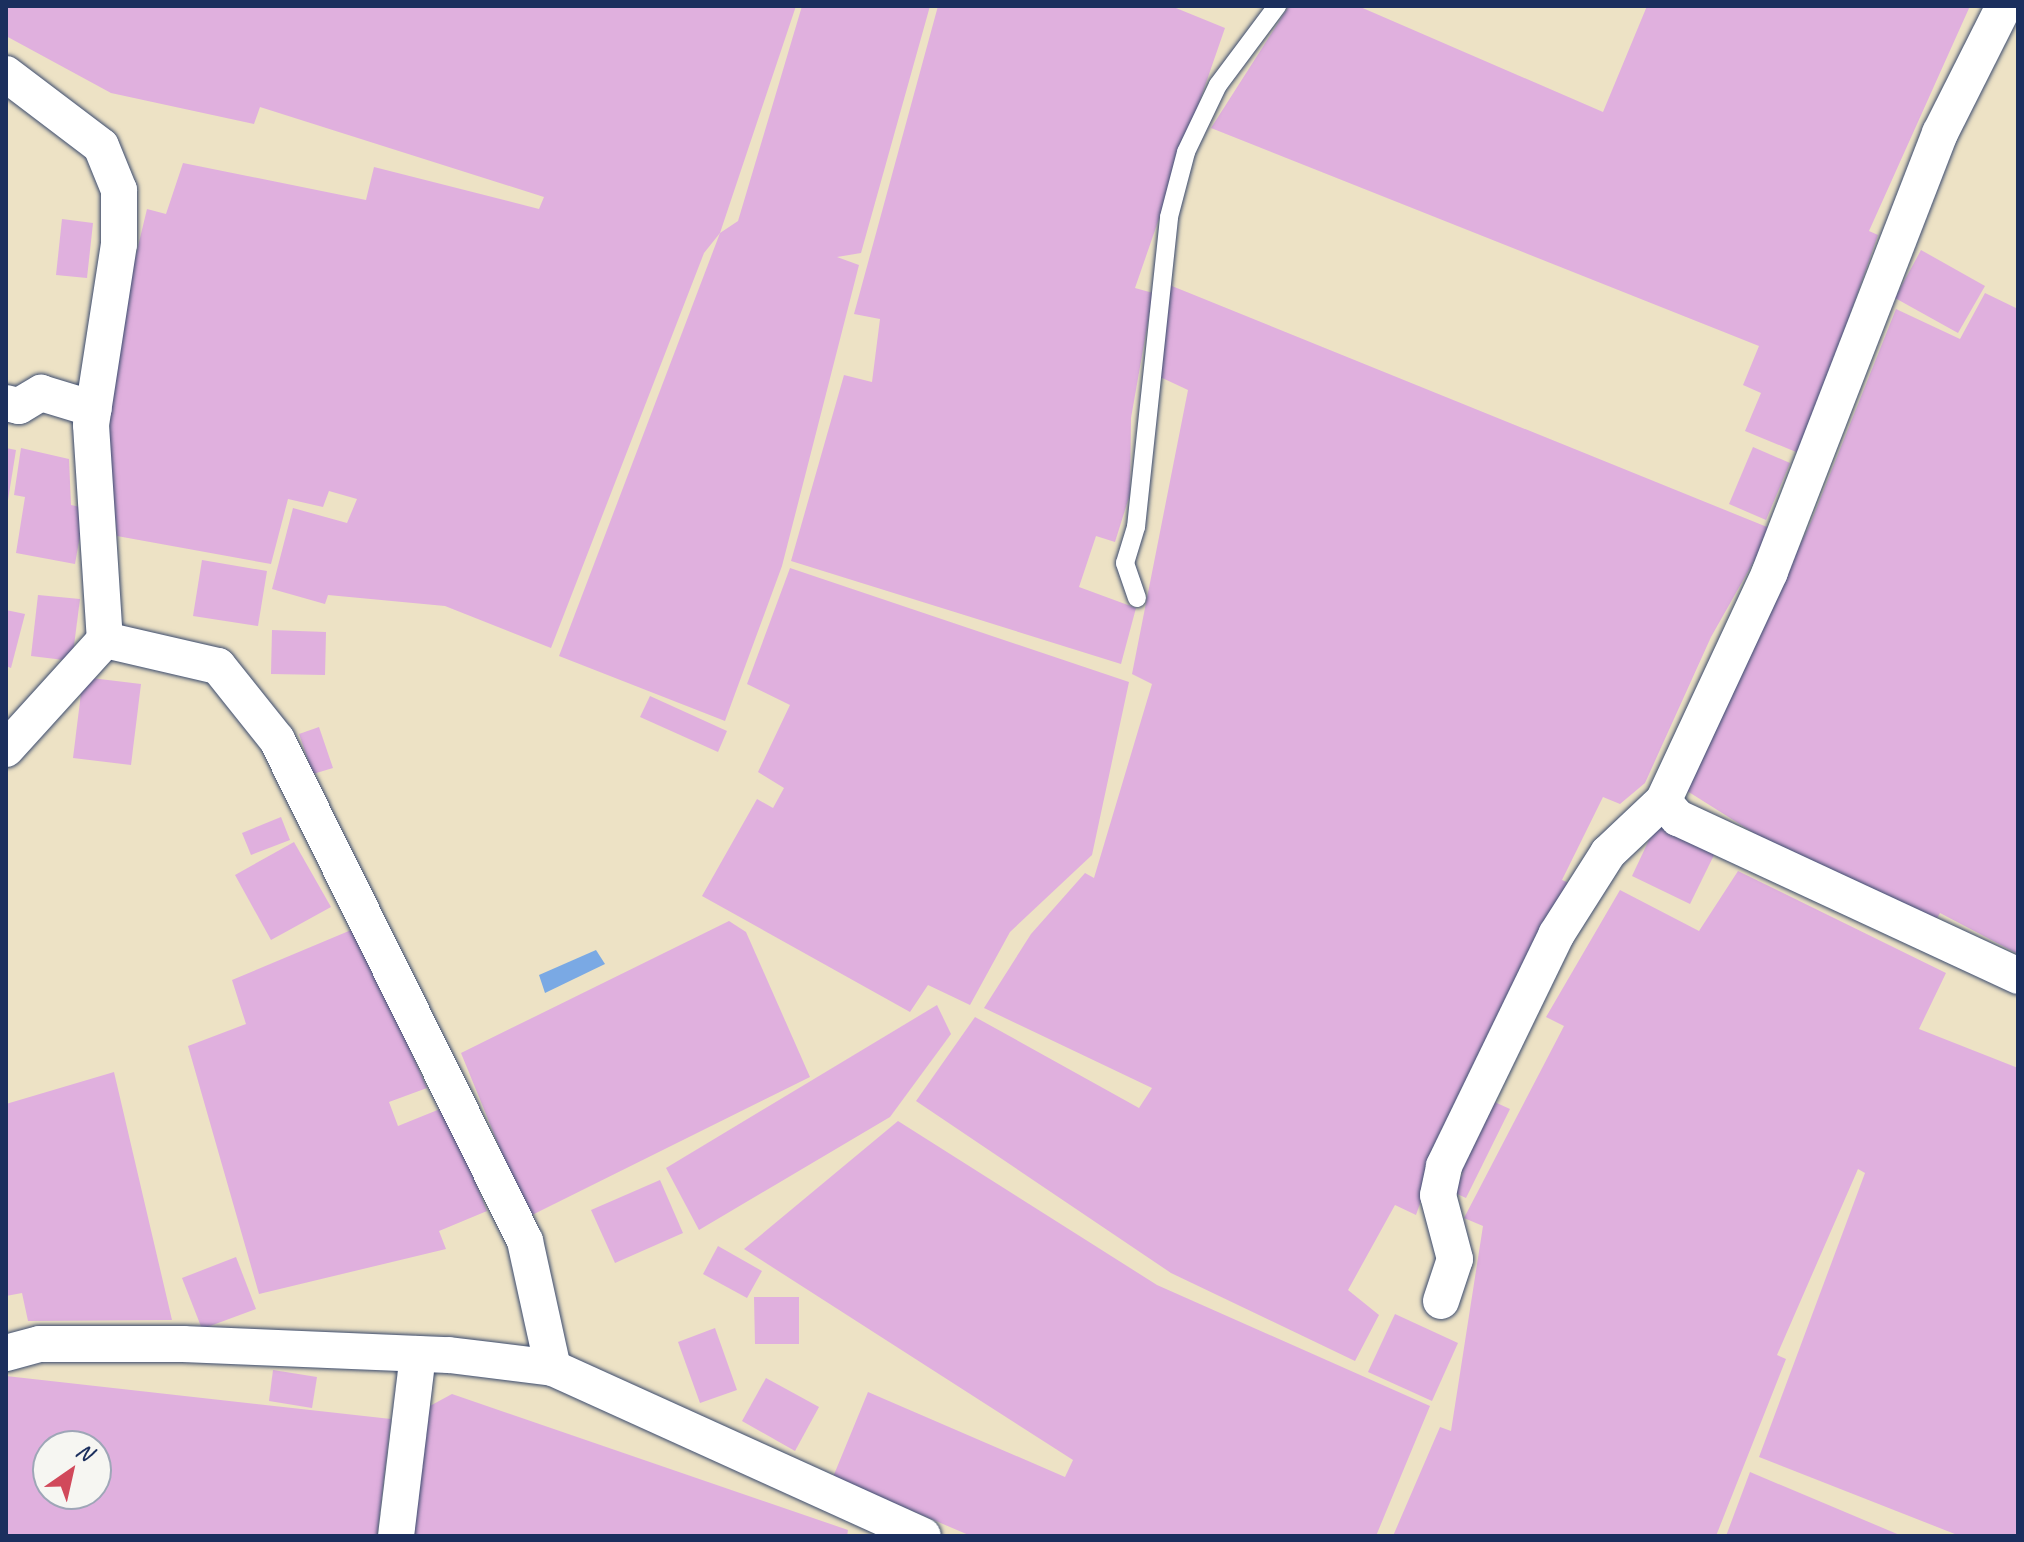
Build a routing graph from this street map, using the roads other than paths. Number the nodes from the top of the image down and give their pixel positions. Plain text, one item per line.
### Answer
1 (1277, 6) edge
2 (2004, 6) edge
3 (6, 74) edge
4 (6, 403) edge
5 (94, 409) junction
6 (1137, 598) dead end
7 (105, 640) junction
8 (6, 749) edge
9 (1663, 801) junction
10 (2018, 976) edge
11 (1441, 1301) dead end
12 (6, 1353) edge
13 (418, 1354) junction
14 (553, 1368) junction
15 (871, 1525) edge
16 (396, 1536) edge
17 (923, 1536) edge

1 - 6 lane
2 - 9 street
3 - 5 street
4 - 5 street
5 - 7 street
7 - 8 street
7 - 14 street
9 - 10 street
9 - 11 street
12 - 13 street
13 - 14 street
13 - 16 street
14 - 15 street
15 - 17 street

